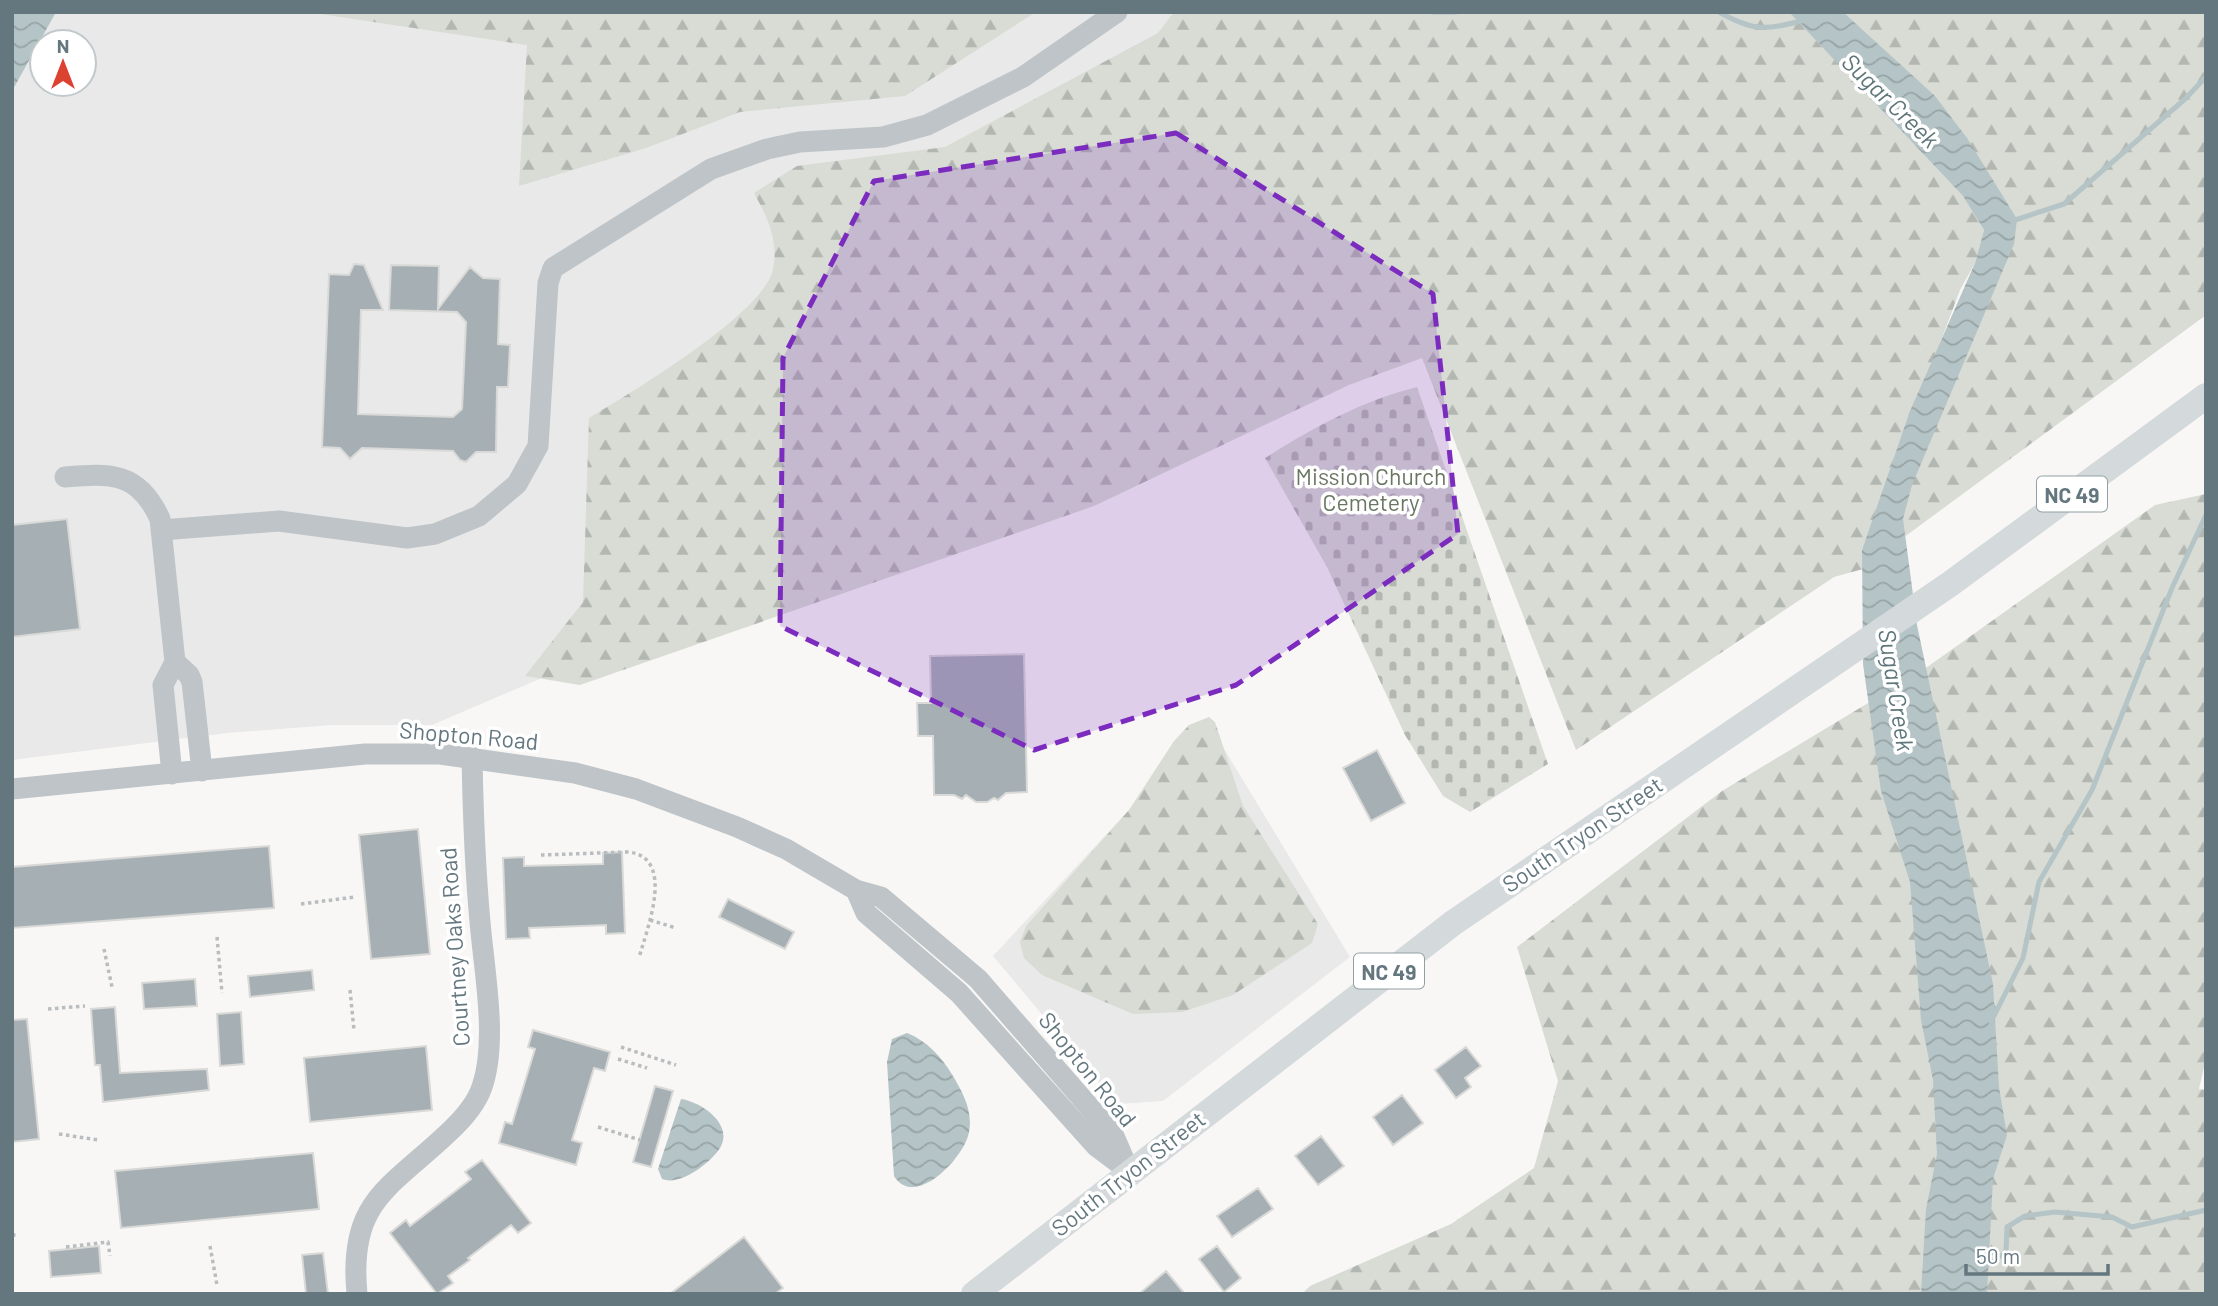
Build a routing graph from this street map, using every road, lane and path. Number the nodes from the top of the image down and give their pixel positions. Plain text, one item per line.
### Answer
1 (1117, 12) edge
2 (2202, 405) edge
3 (65, 477) dead end
4 (161, 530) junction
5 (175, 662) junction
6 (472, 757) junction
7 (202, 771) junction
8 (172, 774) junction
9 (12, 789) edge
10 (541, 855) dead end
11 (355, 897) dead end
12 (301, 904) dead end
13 (650, 920) junction
14 (676, 928) dead end
15 (217, 937) dead end
16 (104, 949) dead end
17 (639, 958) dead end
18 (111, 987) dead end
19 (350, 990) dead end
20 (222, 993) dead end
21 (85, 1006) dead end
22 (48, 1009) dead end
23 (354, 1030) dead end
24 (621, 1047) dead end
25 (618, 1059) dead end
26 (677, 1065) dead end
27 (647, 1068) dead end
28 (598, 1127) dead end
29 (59, 1134) dead end
30 (98, 1140) dead end
31 (640, 1140) dead end
32 (1129, 1171) junction
33 (210, 1246) dead end
34 (66, 1247) dead end
35 (110, 1256) dead end
36 (216, 1285) dead end
37 (357, 1294) edge
38 (974, 1294) edge

1 - 4 street
2 - 32 main road, South Tryon Street / NC 49
3 - 4 street
4 - 5 street
5 - 7 street
5 - 8 street
6 - 7 street, Shopton Road
6 - 32 street, Shopton Road
6 - 37 street, Courtney Oaks Road
7 - 8 street, Shopton Road
8 - 9 street, Shopton Road
10 - 13 path
11 - 12 path
13 - 14 path
13 - 17 path
15 - 20 path
16 - 18 path
19 - 23 path
21 - 22 path
24 - 26 path
25 - 27 path
28 - 31 path
29 - 30 path
32 - 38 main road, South Tryon Street / NC 49
33 - 36 path
34 - 35 path

